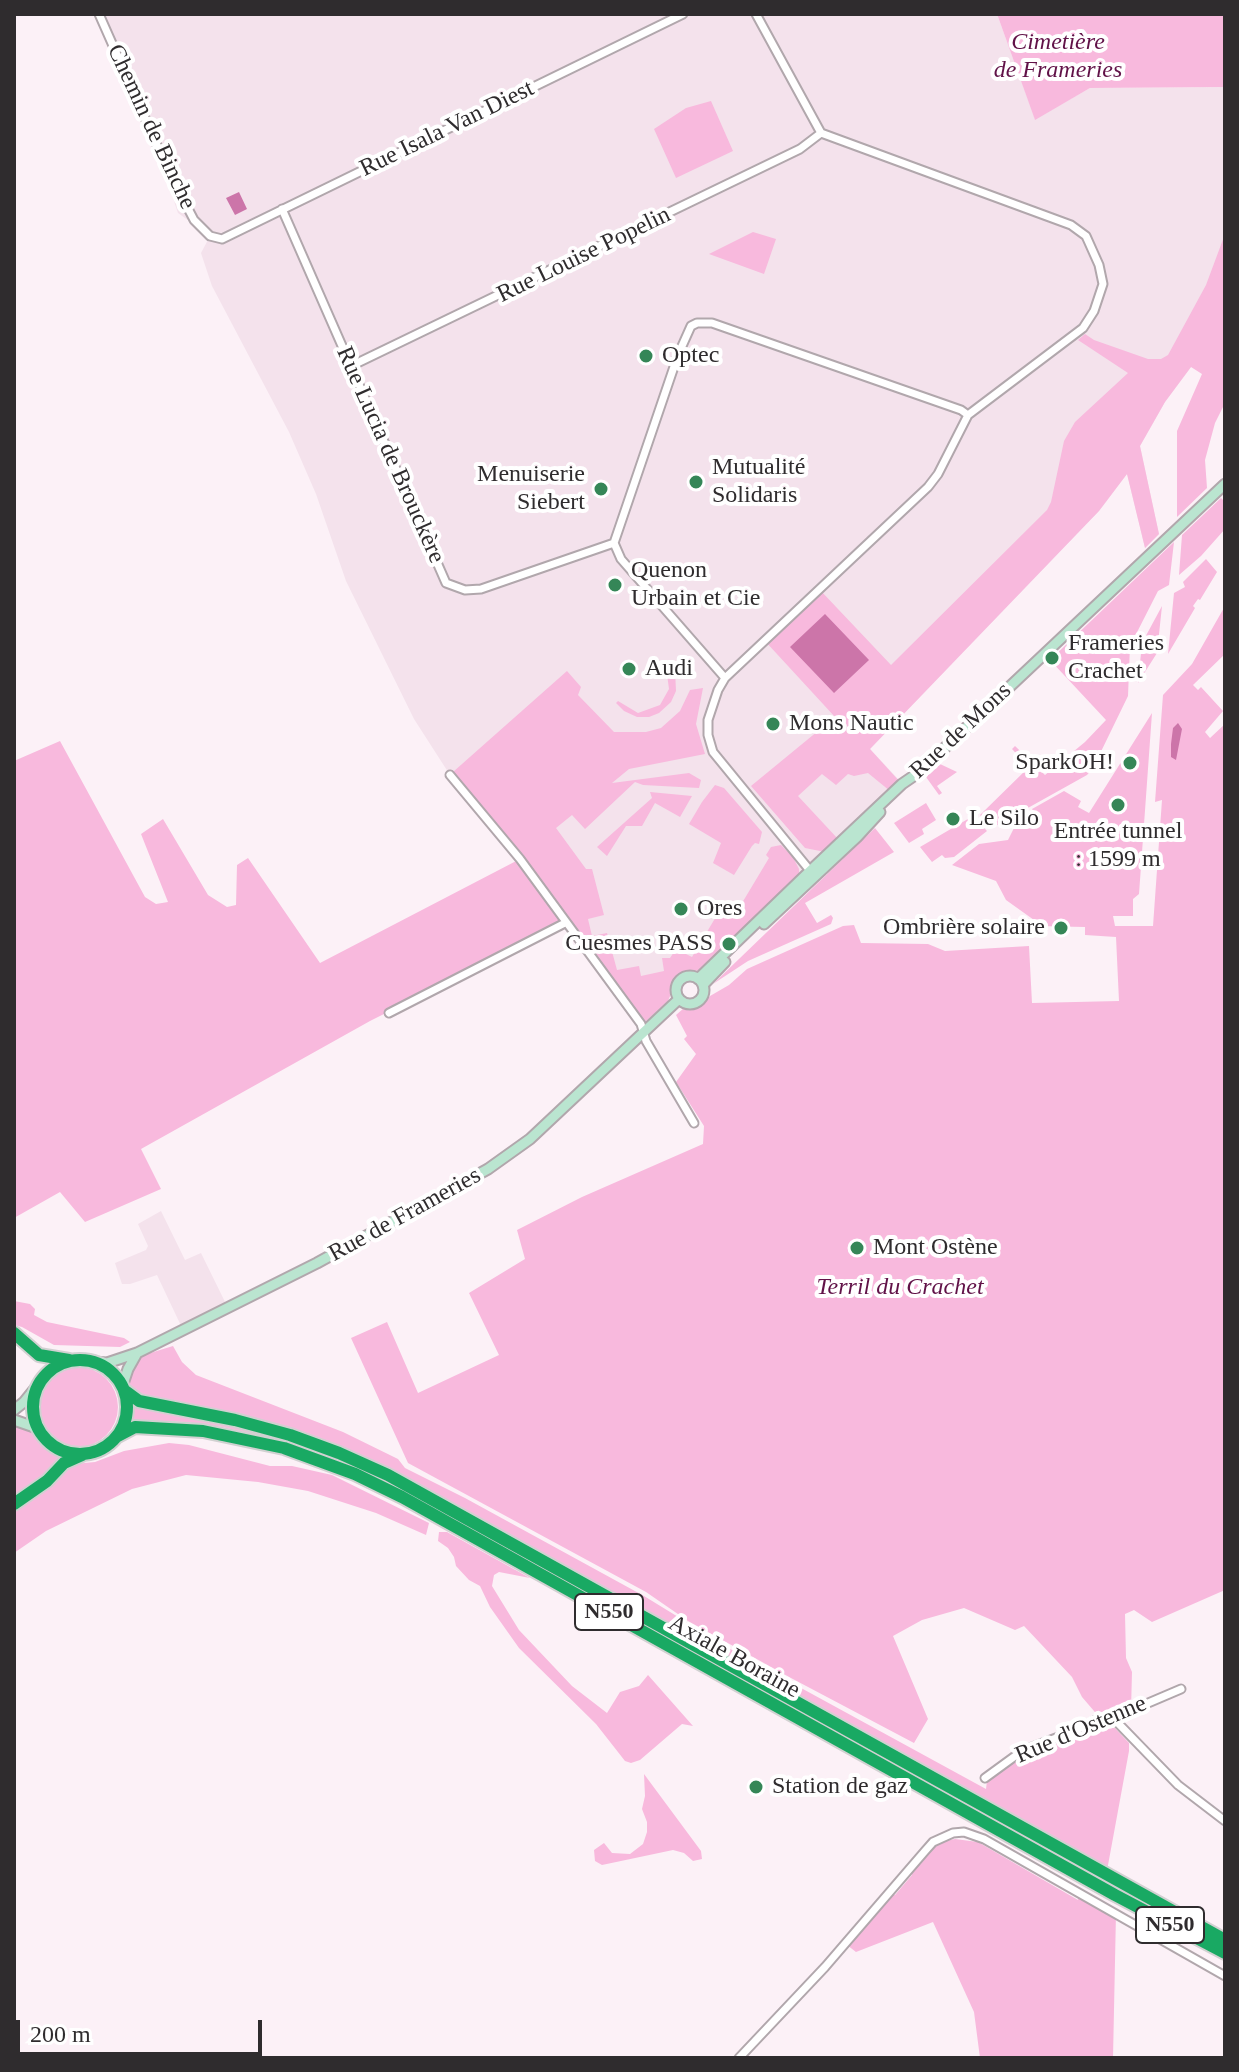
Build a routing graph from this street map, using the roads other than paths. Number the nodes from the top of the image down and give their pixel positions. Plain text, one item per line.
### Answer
1 (99, 14) edge
2 (683, 14) edge
3 (756, 14) edge
4 (818, 136) junction
5 (282, 209) junction
6 (210, 236) joint
7 (351, 366) junction
8 (968, 415) junction
9 (1225, 484) edge
10 (614, 543) junction
11 (725, 678) junction
12 (450, 775) dead end
13 (812, 874) junction
14 (565, 923) junction
15 (701, 982) junction
16 (679, 999) junction
17 (389, 1013) dead end
18 (643, 1033) junction
19 (694, 1123) dead end
20 (14, 1333) edge
21 (137, 1353) junction
22 (72, 1361) junction
23 (94, 1362) junction
24 (37, 1386) junction
25 (123, 1389) junction
26 (14, 1410) edge
27 (14, 1420) edge
28 (37, 1428) junction
29 (116, 1437) junction
30 (83, 1454) junction
31 (14, 1504) edge
32 (1181, 1689) dead end
33 (1113, 1718) junction
34 (985, 1778) dead end
35 (1225, 1821) edge
36 (1079, 1868) junction
37 (1117, 1889) junction
38 (1225, 1940) edge
39 (1225, 1953) edge
40 (1225, 1976) edge
41 (739, 2058) edge

1 - 6 street, Chemin de Binche
2 - 5 street, Rue Isala Van Diest
3 - 4 street
4 - 7 street, Rue Louise Popelin
4 - 8 street
5 - 6 street, Rue Isala Van Diest
5 - 7 street, Rue Lucia de Brouckère
7 - 10 street, Rue Lucia de Brouckère
8 - 10 street
8 - 11 street
9 - 13 main road, Rue de Mons
10 - 11 street
11 - 13 street
12 - 14 street
13 - 15 main road, Rue de Mons
14 - 17 street
14 - 18 street
15 - 16 main road
15 - 16 main road
16 - 18 main road
18 - 19 street
18 - 21 main road, Rue de Frameries
20 - 22 highway
21 - 23 main road, Rue de Frameries
21 - 25 main road
22 - 23 highway
22 - 24 highway
23 - 25 highway
24 - 26 main road
24 - 28 highway
25 - 29 highway
25 - 36 highway, Axiale Boraine / N550
27 - 28 main road
28 - 30 highway
29 - 30 highway
29 - 36 highway, Axiale Boraine / N550
30 - 31 highway
32 - 33 street, Rue d'Ostenne
33 - 34 street, Rue d'Ostenne
33 - 35 street
36 - 37 highway, Axiale Boraine / N550
37 - 38 highway, Axiale Boraine / N550
37 - 39 highway, Axiale Boraine / N550
40 - 41 street

